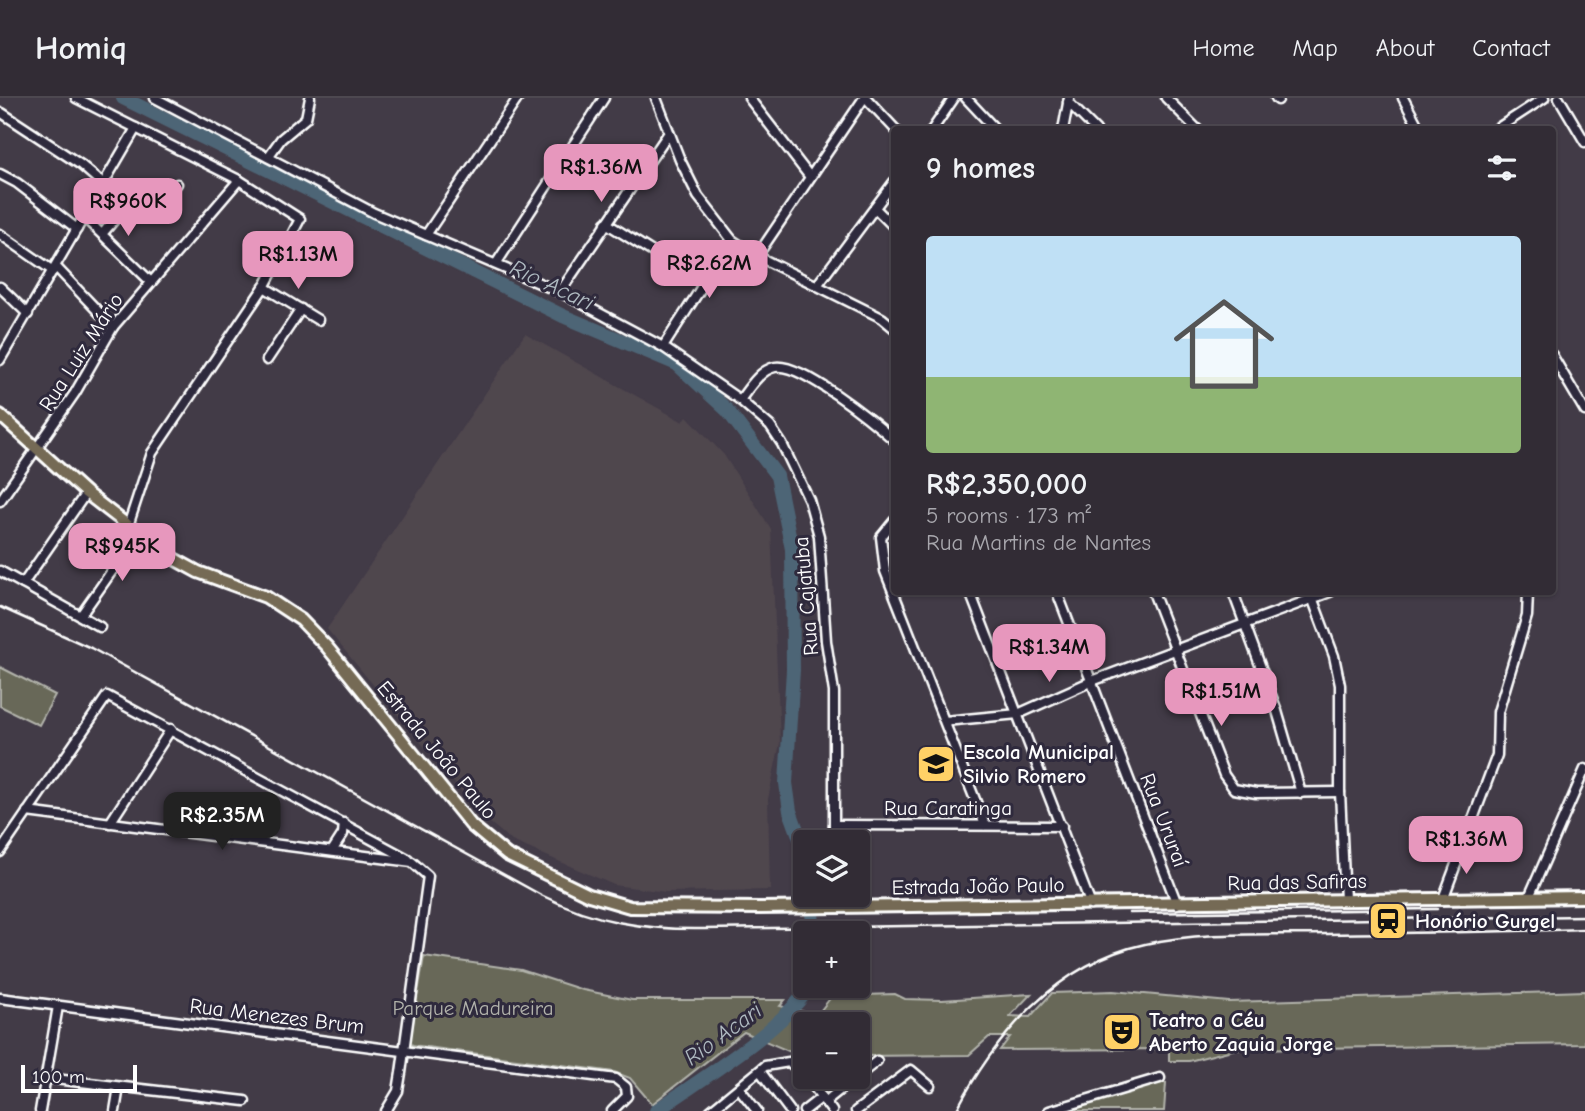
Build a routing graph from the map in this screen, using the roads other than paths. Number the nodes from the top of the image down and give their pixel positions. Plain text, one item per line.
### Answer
1 (76, 98) edge
2 (155, 98) edge
3 (184, 98) edge
4 (310, 98) edge
5 (518, 98) edge
6 (604, 98) edge
7 (656, 98) edge
8 (749, 98) edge
9 (865, 98) edge
10 (954, 98) edge
11 (965, 98) edge
12 (1166, 98) edge
13 (1403, 98) edge
14 (1544, 98) edge
15 (1559, 98) edge
16 (1068, 100) edge
17 (177, 109) junction
18 (2, 113) edge
19 (892, 126) edge
20 (935, 126) edge
21 (992, 126) edge
22 (1064, 126) edge
23 (1092, 126) edge
24 (1194, 126) edge
25 (1418, 126) edge
26 (1501, 126) edge
27 (136, 128) junction
28 (668, 134) junction
29 (1585, 142) edge
30 (268, 156) junction
31 (0, 174) edge
32 (810, 177) junction
33 (239, 180) junction
34 (103, 184) junction
35 (177, 184) dead end
36 (891, 186) edge
37 (875, 208) junction
38 (84, 217) junction
39 (606, 223) junction
40 (891, 224) edge
41 (77, 229) junction
42 (103, 233) junction
43 (0, 234) edge
44 (426, 235) junction
45 (732, 240) junction
46 (757, 256) junction
47 (496, 264) junction
48 (54, 269) junction
49 (151, 282) junction
50 (702, 284) junction
51 (818, 284) junction
52 (0, 287) edge
53 (264, 287) junction
54 (560, 292) junction
55 (301, 309) junction
56 (28, 314) junction
57 (318, 320) dead end
58 (891, 325) edge
59 (113, 327) junction
60 (663, 346) junction
61 (0, 360) edge
62 (267, 360) dead end
63 (1556, 362) edge
64 (740, 400) junction
65 (1585, 411) edge
66 (0, 415) edge
67 (891, 438) edge
68 (37, 449) junction
69 (86, 493) junction
70 (0, 501) edge
71 (891, 525) edge
72 (128, 526) junction
73 (138, 534) junction
74 (0, 571) edge
75 (891, 583) edge
76 (23, 584) junction
77 (896, 595) edge
78 (971, 595) edge
79 (1058, 595) edge
80 (1154, 595) edge
81 (1234, 595) edge
82 (1311, 595) edge
83 (1528, 595) edge
84 (81, 615) junction
85 (1245, 623) junction
86 (100, 626) dead end
87 (1175, 650) junction
88 (1092, 681) junction
89 (1018, 713) junction
90 (945, 721) junction
91 (171, 729) junction
92 (1585, 769) edge
93 (1340, 792) junction
94 (1301, 793) junction
95 (27, 812) junction
96 (110, 823) junction
97 (344, 823) junction
98 (834, 825) junction
99 (985, 825) junction
100 (1062, 826) junction
101 (834, 830) edge
102 (332, 851) junction
103 (0, 852) edge
104 (412, 862) junction
105 (1529, 897) junction
106 (1585, 897) edge
107 (1443, 899) junction
108 (1345, 900) junction
109 (1177, 904) junction
110 (1091, 905) junction
111 (832, 907) edge
112 (870, 907) edge
113 (0, 998) edge
114 (58, 1006) junction
115 (403, 1049) junction
116 (877, 1060) dead end
117 (793, 1065) edge
118 (870, 1066) edge
119 (760, 1071) junction
120 (46, 1078) junction
121 (1160, 1078) dead end
122 (930, 1086) dead end
123 (119, 1087) junction
124 (739, 1088) junction
125 (817, 1089) edge
126 (838, 1089) edge
127 (823, 1099) junction
128 (245, 1101) dead end
129 (714, 1110) edge
130 (40, 1111) edge
131 (115, 1111) edge
132 (387, 1111) edge
133 (612, 1111) edge
134 (757, 1111) edge
135 (790, 1111) edge
136 (804, 1111) edge
137 (832, 1111) edge
138 (856, 1111) edge
139 (1049, 1111) edge

1 - 27 street
2 - 17 street, Rua Cajatuba
3 - 17 street
4 - 30 street
5 - 44 street
6 - 47 street
7 - 28 street
8 - 32 street
9 - 19 street
9 - 32 street
10 - 20 street
11 - 21 street
12 - 24 street
13 - 25 street
14 - 26 street
15 - 29 street
16 - 22 street
16 - 23 street
17 - 30 street, Rua Cajatuba
18 - 34 street
27 - 33 street
27 - 34 street
28 - 39 street
28 - 45 street
30 - 44 street, Rua Cajatuba
31 - 41 street
32 - 46 street
33 - 49 street, Rua Luiz Mário
33 - 53 street
34 - 38 street
35 - 42 street
36 - 37 street
37 - 40 street
37 - 51 street
38 - 41 street
38 - 42 street
39 - 50 street
39 - 54 street
41 - 48 street
42 - 49 street
43 - 48 street
44 - 47 street, Rua Cajatuba
45 - 46 street
45 - 50 street
46 - 51 street
47 - 54 street, Rua Cajatuba
48 - 56 street
48 - 59 street
49 - 59 street, Rua Luiz Mário
50 - 60 street
51 - 58 street
52 - 56 street
53 - 55 street
53 - 72 street
54 - 60 street, Rua Cajatuba
55 - 57 street
55 - 62 street
56 - 61 street
59 - 68 street, Rua Luiz Mário
60 - 64 street, Rua Cajatuba
63 - 65 street
64 - 67 street
64 - 98 street, Rua Cajatuba
66 - 68 main road, Estrada João Paulo
68 - 69 main road, Estrada João Paulo
68 - 70 street, Rua Luiz Mário
69 - 72 main road, Estrada João Paulo
69 - 76 street
71 - 75 street
72 - 73 main road, Estrada João Paulo
73 - 84 street
73 - 111 main road, Estrada João Paulo
74 - 76 street
76 - 84 street
77 - 90 street
78 - 89 street
79 - 88 street, Rua Ururaí
80 - 87 street
81 - 85 street
82 - 85 street
82 - 93 street
83 - 107 street
84 - 86 street
85 - 87 street
85 - 94 street
87 - 88 street
87 - 94 street
88 - 89 street
88 - 109 street, Rua Ururaí
89 - 90 street
89 - 100 street
90 - 99 street
91 - 95 street
91 - 96 street
91 - 97 street
92 - 105 street
93 - 94 street
93 - 108 street
95 - 96 street
95 - 103 street
96 - 102 street
97 - 102 street
97 - 104 street
98 - 99 street, Rua Caratinga
98 - 101 street, Rua Cajatuba
99 - 100 street, Rua Caratinga
100 - 110 street
102 - 104 street
104 - 115 street
105 - 106 main road, Rua das Safiras
105 - 107 main road, Rua das Safiras
107 - 108 main road, Rua das Safiras
108 - 109 main road, Rua das Safiras
109 - 110 main road, Estrada João Paulo
110 - 112 main road, Estrada João Paulo
113 - 114 street, Rua Menezes Brum
114 - 115 street, Rua Menezes Brum
114 - 120 street
115 - 132 street
115 - 133 street, Rua Menezes Brum
116 - 118 street
117 - 119 street
119 - 124 street
119 - 135 street
120 - 123 street
120 - 130 street
121 - 139 street
122 - 138 street
123 - 128 street
123 - 131 street
124 - 129 street
124 - 134 street
125 - 127 street
126 - 127 street
127 - 136 street
127 - 137 street

